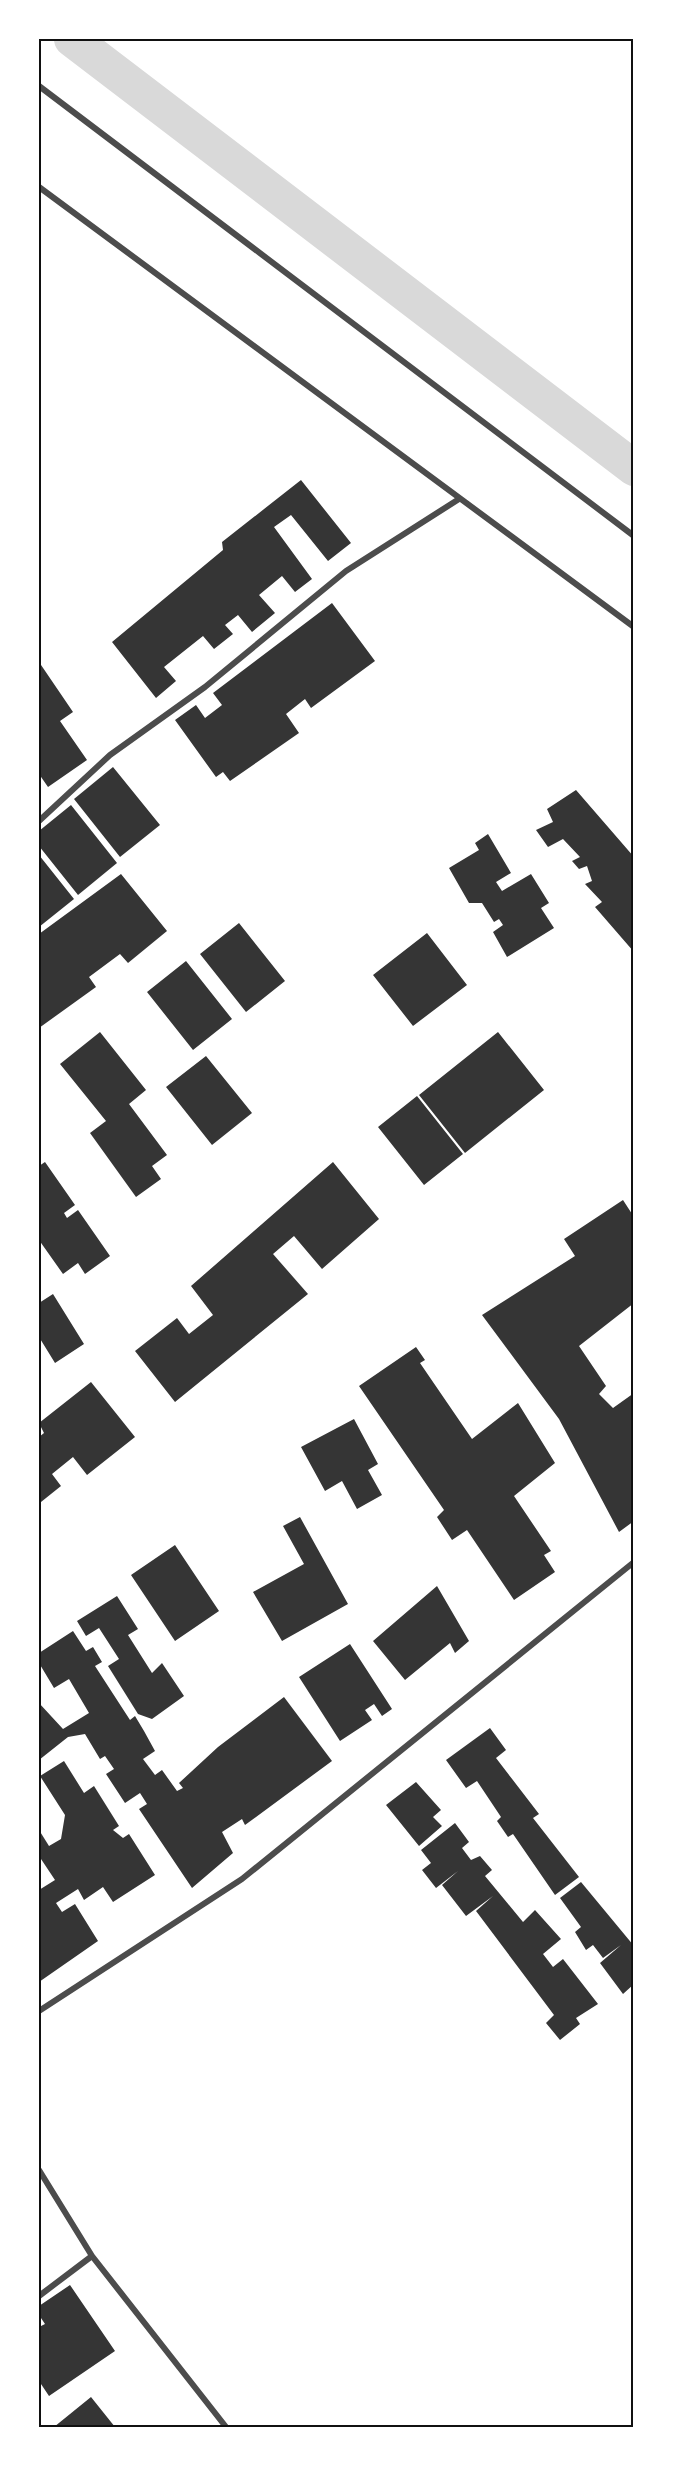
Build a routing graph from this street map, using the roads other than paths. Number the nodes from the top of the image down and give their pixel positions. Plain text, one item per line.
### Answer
1 (39, 86) edge
2 (39, 187) edge
3 (459, 499) junction
4 (634, 536) edge
5 (634, 627) edge
6 (39, 821) edge
7 (634, 1562) edge
8 (39, 2011) edge
9 (39, 2170) edge
10 (92, 2256) junction
11 (39, 2296) edge
12 (226, 2427) edge

1 - 4 street
2 - 3 street
3 - 5 street
3 - 6 street
7 - 8 street
9 - 10 street
10 - 11 street
10 - 12 street

